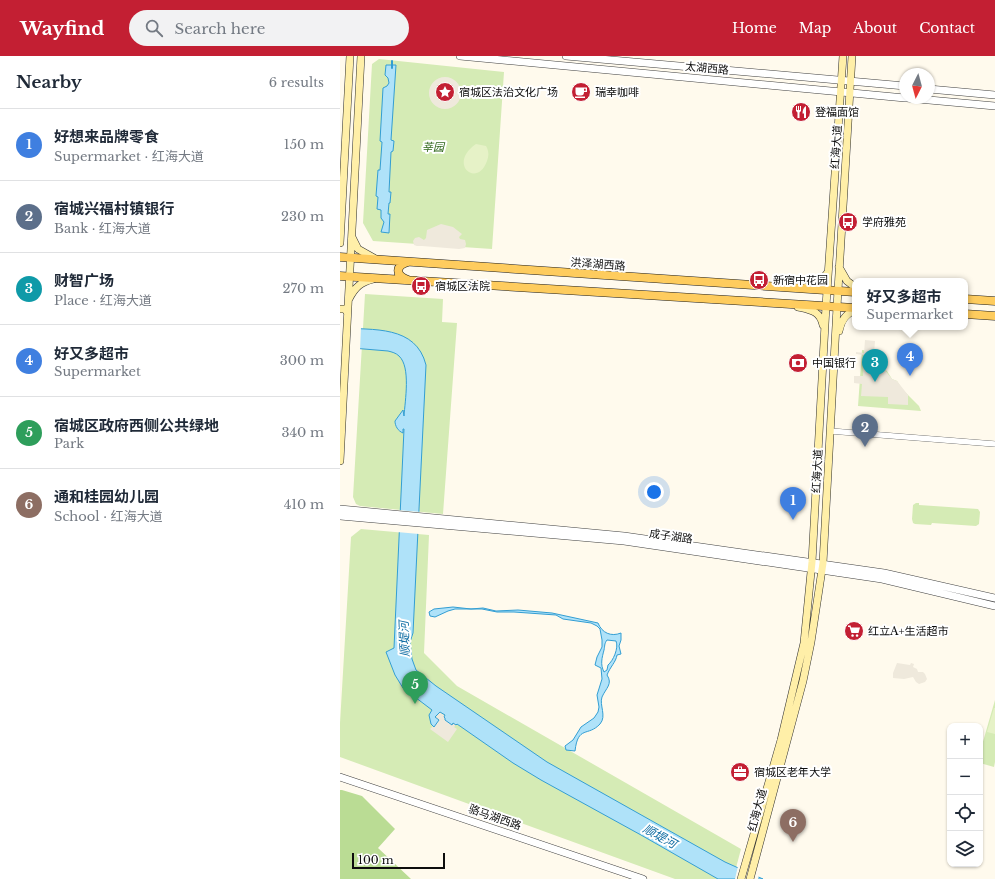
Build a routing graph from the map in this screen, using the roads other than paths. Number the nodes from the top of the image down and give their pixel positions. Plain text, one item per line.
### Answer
1 (350, 56) edge
2 (361, 56) edge
3 (460, 56) edge
4 (566, 56) edge
5 (843, 56) edge
6 (852, 56) edge
7 (842, 80) junction
8 (851, 81) junction
9 (899, 85) edge
10 (935, 89) edge
11 (348, 91) junction
12 (359, 92) junction
13 (841, 92) junction
14 (850, 93) junction
15 (995, 95) edge
16 (899, 97) edge
17 (935, 101) edge
18 (995, 106) edge
19 (342, 214) junction
20 (352, 215) junction
21 (340, 233) edge
22 (351, 234) junction
23 (340, 243) edge
24 (340, 257) edge
25 (350, 258) junction
26 (376, 259) junction
27 (411, 262) junction
28 (839, 267) junction
29 (829, 270) junction
30 (340, 276) edge
31 (349, 277) junction
32 (375, 278) junction
33 (410, 281) junction
34 (852, 285) edge
35 (783, 288) junction
36 (799, 289) junction
37 (827, 291) junction
38 (838, 291) junction
39 (852, 292) edge
40 (968, 300) edge
41 (995, 301) edge
42 (348, 303) junction
43 (786, 304) junction
44 (826, 306) junction
45 (837, 307) junction
46 (340, 309) edge
47 (852, 309) edge
48 (852, 311) edge
49 (347, 312) junction
50 (968, 314) edge
51 (995, 316) edge
52 (824, 331) junction
53 (834, 348) junction
54 (830, 431) junction
55 (995, 444) edge
56 (340, 461) edge
57 (340, 509) edge
58 (340, 516) edge
59 (380, 517) junction
60 (812, 565) junction
61 (823, 567) junction
62 (995, 598) edge
63 (995, 606) edge
64 (340, 776) edge
65 (643, 879) edge
66 (741, 879) edge
67 (750, 879) edge

1 - 11 main road
2 - 12 main road
3 - 13 street, 太湖西路
4 - 7 street, 太湖西路
5 - 7 main road, 红海大道
6 - 8 main road, 红海大道
7 - 8 street, 太湖西路
7 - 13 main road, 红海大道
8 - 9 street, 太湖西路
8 - 14 main road, 红海大道
10 - 15 street
11 - 12 main road
11 - 19 main road
12 - 20 main road
13 - 14 street, 太湖西路
13 - 29 main road, 红海大道
14 - 16 street, 太湖西路
14 - 28 main road, 红海大道
17 - 18 street, 太湖西路
19 - 20 main road
19 - 21 main road
20 - 22 main road
21 - 23 main road
22 - 25 main road
22 - 26 main road
24 - 25 main road, 洪泽湖西路
25 - 26 main road, 洪泽湖西路
25 - 31 main road
26 - 27 main road, 洪泽湖西路
27 - 33 main road
27 - 35 main road, 洪泽湖西路
28 - 34 main road
28 - 38 main road, 红海大道
29 - 36 main road
29 - 37 main road, 红海大道
30 - 31 main road
31 - 32 main road
31 - 42 main road
32 - 33 main road
32 - 42 main road
33 - 43 main road
35 - 36 main road, 洪泽湖西路
35 - 43 main road
36 - 37 main road, 洪泽湖西路
37 - 38 main road, 洪泽湖西路
37 - 44 main road, 红海大道
38 - 39 main road, 洪泽湖西路
38 - 45 main road, 红海大道
40 - 41 main road
42 - 49 main road
43 - 44 main road
43 - 52 main road
44 - 45 main road
44 - 52 main road, 红海大道
45 - 47 main road
45 - 53 main road, 红海大道
46 - 49 main road
48 - 53 main road
49 - 56 main road
50 - 51 main road
52 - 60 main road, 红海大道
53 - 54 main road, 红海大道
54 - 55 street
54 - 61 main road, 红海大道
57 - 59 street, 成子湖路
58 - 59 street, 成子湖路
59 - 60 street, 成子湖路
60 - 61 street, 成子湖路
60 - 66 main road, 红海大道
61 - 62 street, 成子湖路
61 - 63 street, 成子湖路
61 - 67 main road, 红海大道
64 - 65 street, 骆马湖西路

